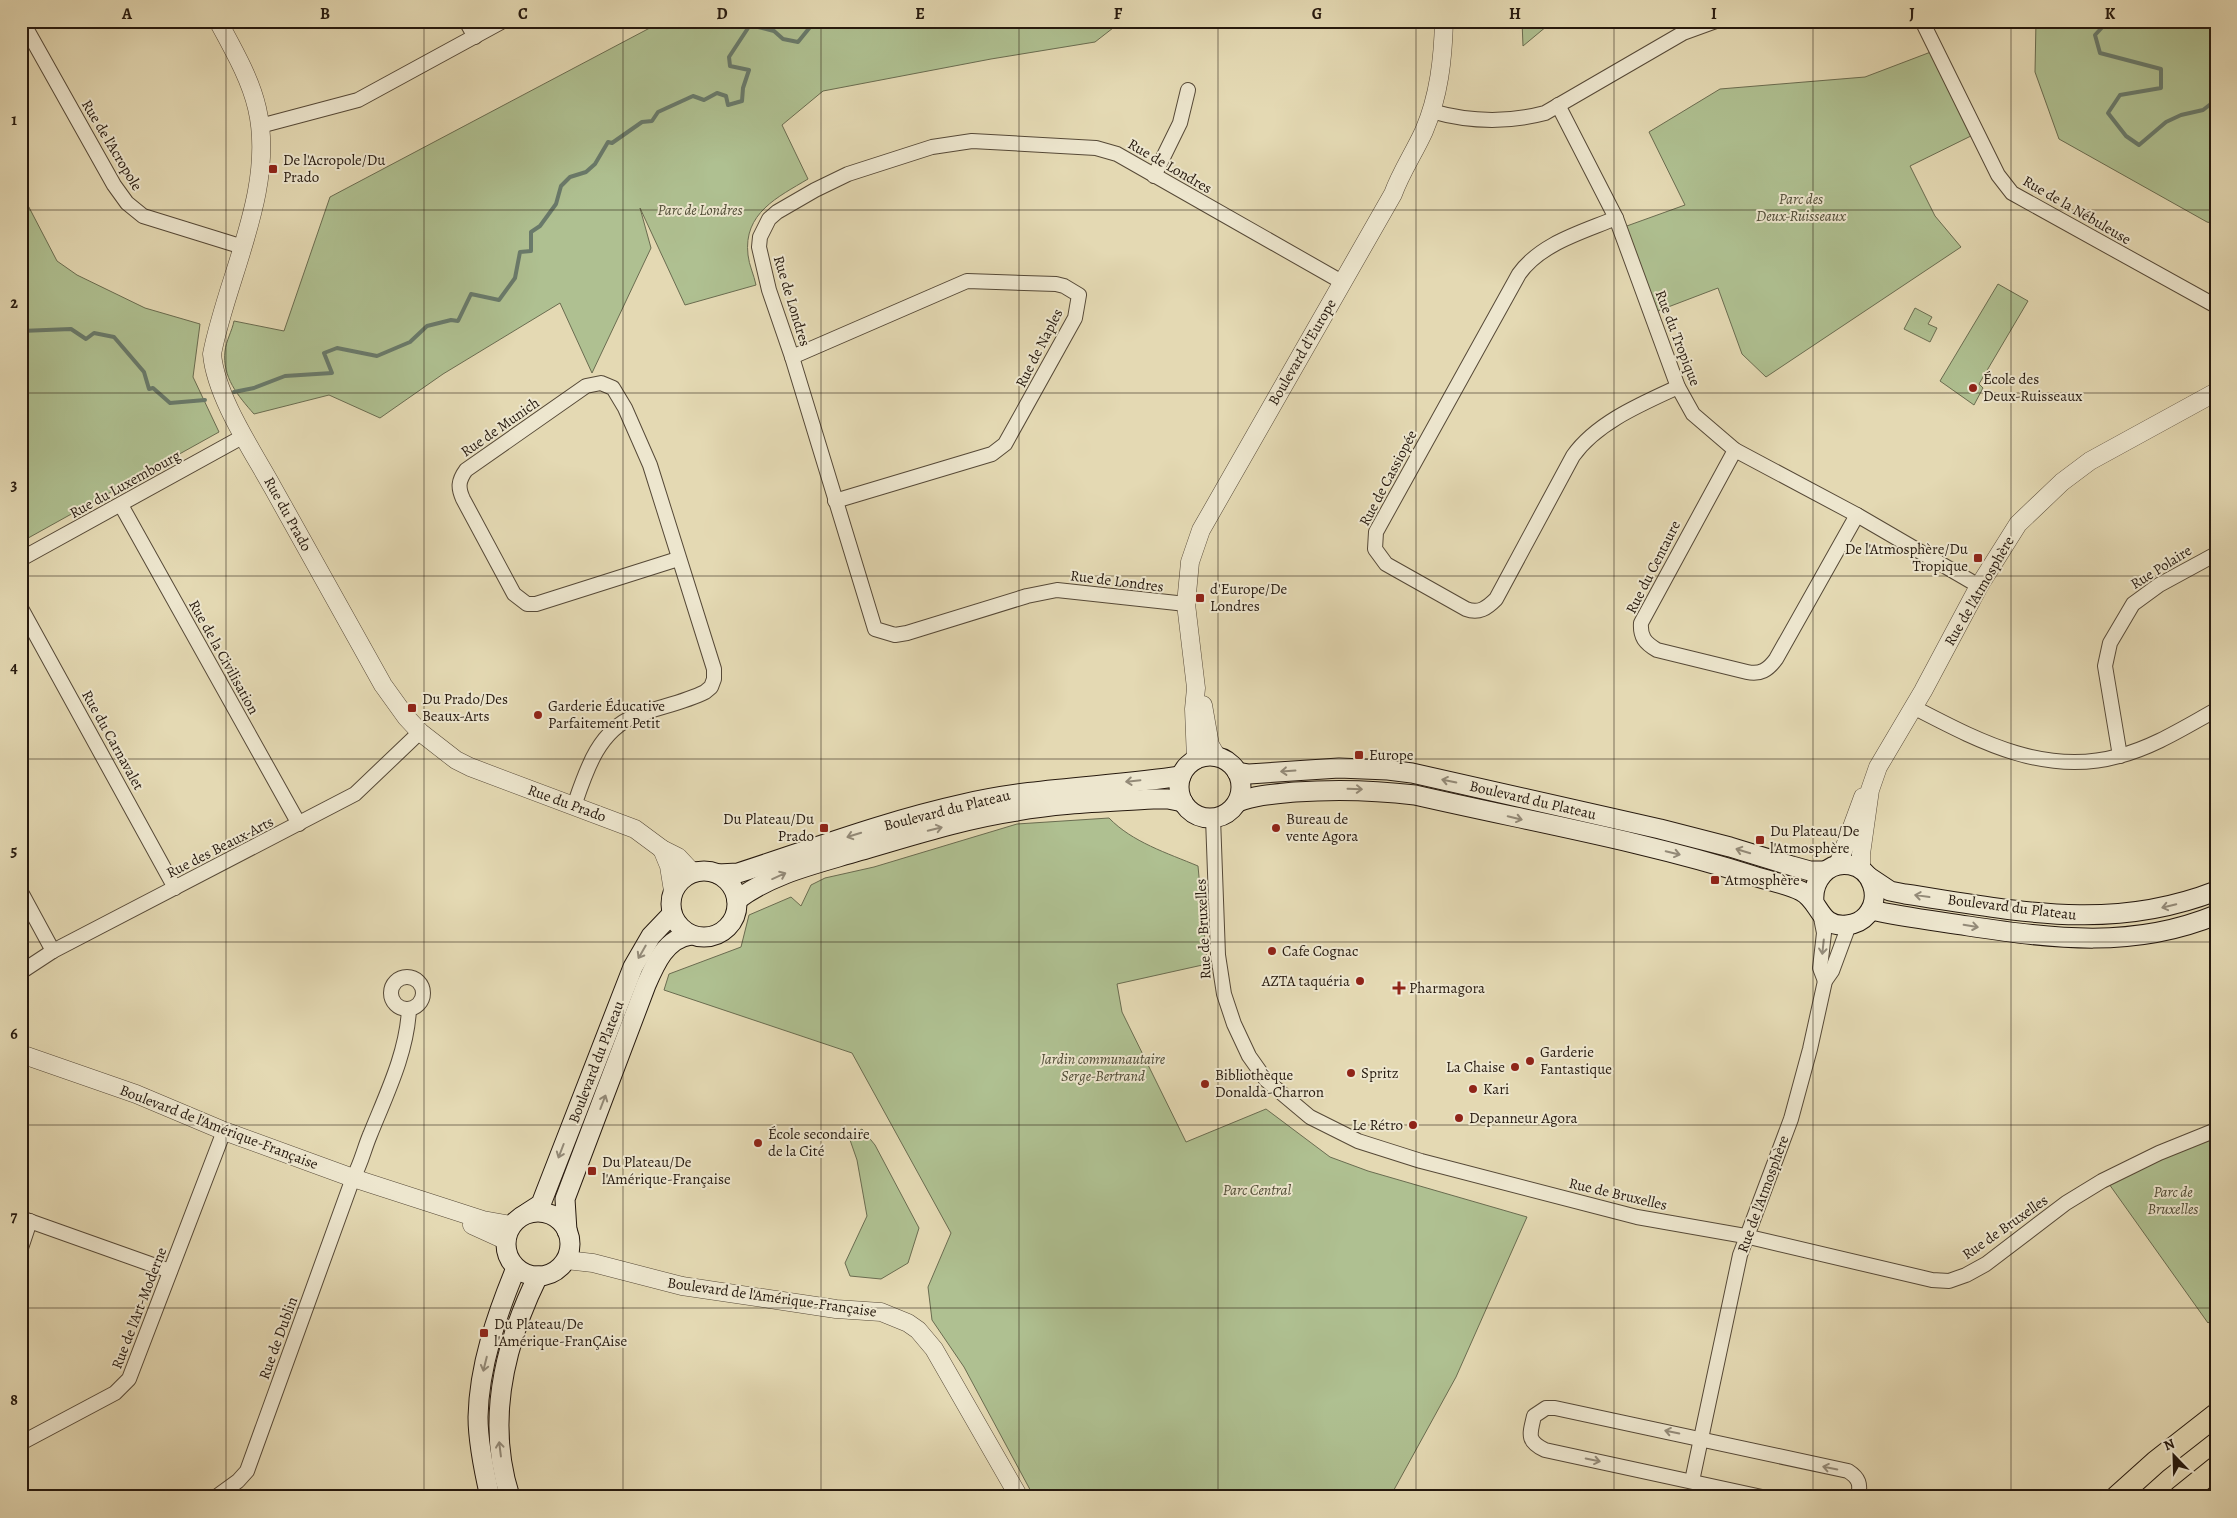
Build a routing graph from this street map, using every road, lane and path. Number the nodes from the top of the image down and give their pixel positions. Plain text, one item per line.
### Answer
1 (22, 21) edge
2 (218, 21) edge
3 (466, 21) edge
4 (503, 21) edge
5 (1444, 21) edge
6 (1716, 21) edge
7 (1922, 21) edge
8 (475, 37) junction
9 (26, 38) edge
10 (1188, 90) dead end
11 (1558, 105) junction
12 (1431, 111) junction
13 (260, 126) junction
14 (1154, 176) junction
15 (1616, 218) junction
16 (243, 247) junction
17 (1342, 282) junction
18 (2216, 306) edge
19 (792, 356) junction
20 (1678, 387) junction
21 (2216, 392) edge
22 (244, 436) junction
23 (1735, 450) junction
24 (835, 501) junction
25 (121, 505) junction
26 (1857, 515) junction
27 (2216, 554) edge
28 (21, 559) edge
29 (678, 559) junction
30 (1979, 586) junction
31 (1186, 604) junction
32 (21, 608) edge
33 (1196, 688) junction
34 (1913, 707) junction
35 (2216, 710) edge
36 (420, 732) junction
37 (2120, 756) junction
38 (1217, 757) junction
39 (1196, 760) junction
40 (1237, 772) junction
41 (1182, 776) junction
42 (1870, 790) junction
43 (1183, 802) junction
44 (1238, 802) junction
45 (574, 806) junction
46 (1213, 818) junction
47 (299, 824) junction
48 (662, 849) junction
49 (1831, 868) junction
50 (692, 872) junction
51 (1865, 873) junction
52 (718, 874) junction
53 (175, 888) junction
54 (2216, 890) edge
55 (673, 891) junction
56 (21, 892) edge
57 (737, 900) junction
58 (1817, 908) junction
59 (1871, 910) junction
60 (672, 914) junction
61 (2216, 915) edge
62 (1849, 925) junction
63 (691, 934) junction
64 (53, 952) junction
65 (21, 972) edge
66 (1825, 981) junction
67 (409, 1009) dead end
68 (21, 1054) edge
69 (2216, 1130) edge
70 (224, 1131) junction
71 (353, 1178) junction
72 (527, 1213) junction
73 (26, 1219) edge
74 (508, 1233) junction
75 (1745, 1236) junction
76 (568, 1246) junction
77 (21, 1248) edge
78 (516, 1268) junction
79 (170, 1271) junction
80 (538, 1276) junction
81 (2216, 1415) edge
82 (1701, 1439) junction
83 (21, 1443) edge
84 (2216, 1468) edge
85 (1692, 1481) junction
86 (216, 1497) edge
87 (490, 1497) edge
88 (510, 1497) edge
89 (1019, 1497) edge
90 (1762, 1497) edge
91 (1858, 1497) edge
92 (2117, 1497) edge
93 (2180, 1497) edge

1 - 9 street, Rue de l'Acropole
2 - 13 street, Rue du Prado
3 - 8 street
4 - 8 street
5 - 12 street, Boulevard d'Europe
6 - 11 street
7 - 18 street, Rue de la Nébuleuse
8 - 13 street
9 - 16 street, Rue de l'Acropole
10 - 14 street
11 - 12 street
11 - 15 street, Rue du Tropique
12 - 17 street, Boulevard d'Europe
13 - 16 street, Rue du Prado
14 - 17 street, Rue de Londres
14 - 19 street, Rue de Londres
15 - 20 street, Rue du Tropique
15 - 20 street, Rue de Cassiopée
16 - 22 street, Rue du Prado
17 - 31 street, Boulevard d'Europe
19 - 24 street, Rue de Londres
19 - 24 street, Rue de Naples
20 - 23 street, Rue du Tropique
21 - 30 street, Rue de l'Atmosphère
22 - 25 street, Rue du Luxembourg
22 - 36 street, Rue du Prado
23 - 26 street, Rue du Tropique
23 - 26 street, Rue du Centaure
24 - 31 street, Rue de Londres
25 - 28 street, Rue du Luxembourg
25 - 47 street, Rue de la Civilisation
26 - 30 street, Rue du Tropique
27 - 37 street, Rue Polaire
29 - 29 street, Rue de Munich
29 - 45 street, Rue de Munich
30 - 34 street, Rue de l'Atmosphère
31 - 33 street, Boulevard d'Europe
32 - 53 street, Rue du Carnavalet
33 - 38 street, Boulevard d'Europe
33 - 39 street, Boulevard d'Europe
34 - 37 street
34 - 42 street, Rue de l'Atmosphère
35 - 37 street
36 - 45 street, Rue du Prado
36 - 47 street, Rue des Beaux-Arts
38 - 39 main road
38 - 40 main road
39 - 41 main road
40 - 44 main road
49 -> 40 main road, Boulevard du Plateau
41 - 43 main road
41 -> 52 main road, Boulevard du Plateau
42 - 49 street, Rue de l'Atmosphère
42 - 51 street, Rue de l'Atmosphère
43 - 46 main road
57 -> 43 main road, Boulevard du Plateau
44 - 46 main road
44 -> 58 main road, Boulevard du Plateau
45 - 48 street, Rue du Prado
46 - 75 street, Rue de Bruxelles
47 - 53 street, Rue des Beaux-Arts
48 - 50 street, Rue du Prado
48 - 55 street
49 - 51 main road
49 - 58 main road
50 - 52 main road
50 - 55 main road
54 -> 51 main road, Boulevard du Plateau
51 - 59 main road
52 - 57 main road
53 - 64 street, Rue des Beaux-Arts
55 - 60 main road
56 - 64 street
57 - 63 main road
58 - 62 main road
58 -> 66 street, Rue de l'Atmosphère
59 -> 61 main road, Boulevard du Plateau
59 - 62 main road
60 - 63 main road
60 -> 72 main road, Boulevard du Plateau
62 - 66 street, Rue de l'Atmosphère
76 -> 63 main road, Boulevard du Plateau
64 - 65 street, Rue des Beaux-Arts
66 - 75 street, Rue de l'Atmosphère
67 - 71 street, Rue de Dublin
68 - 70 street, Boulevard de l'Amérique-Française
69 - 75 street, Rue de Bruxelles
70 - 71 street, Boulevard de l'Amérique-Française
70 - 79 street, Rue de l'Art-Moderne
71 - 74 street, Boulevard de l'Amérique-Française
71 - 86 street, Rue de Dublin
72 - 74 main road
72 - 76 main road
73 - 77 street
73 - 79 street
74 - 78 main road
75 - 82 street, Rue de l'Atmosphère
76 - 80 main road
76 - 89 street, Boulevard de l'Amérique-Française
78 - 80 main road
78 -> 87 main road
79 - 83 street, Rue de l'Art-Moderne
88 -> 80 main road
81 - 92 highway
82 - 85 street, Rue de l'Atmosphère
82 -> 85 street
91 -> 82 street
84 - 93 highway
85 - 90 street

